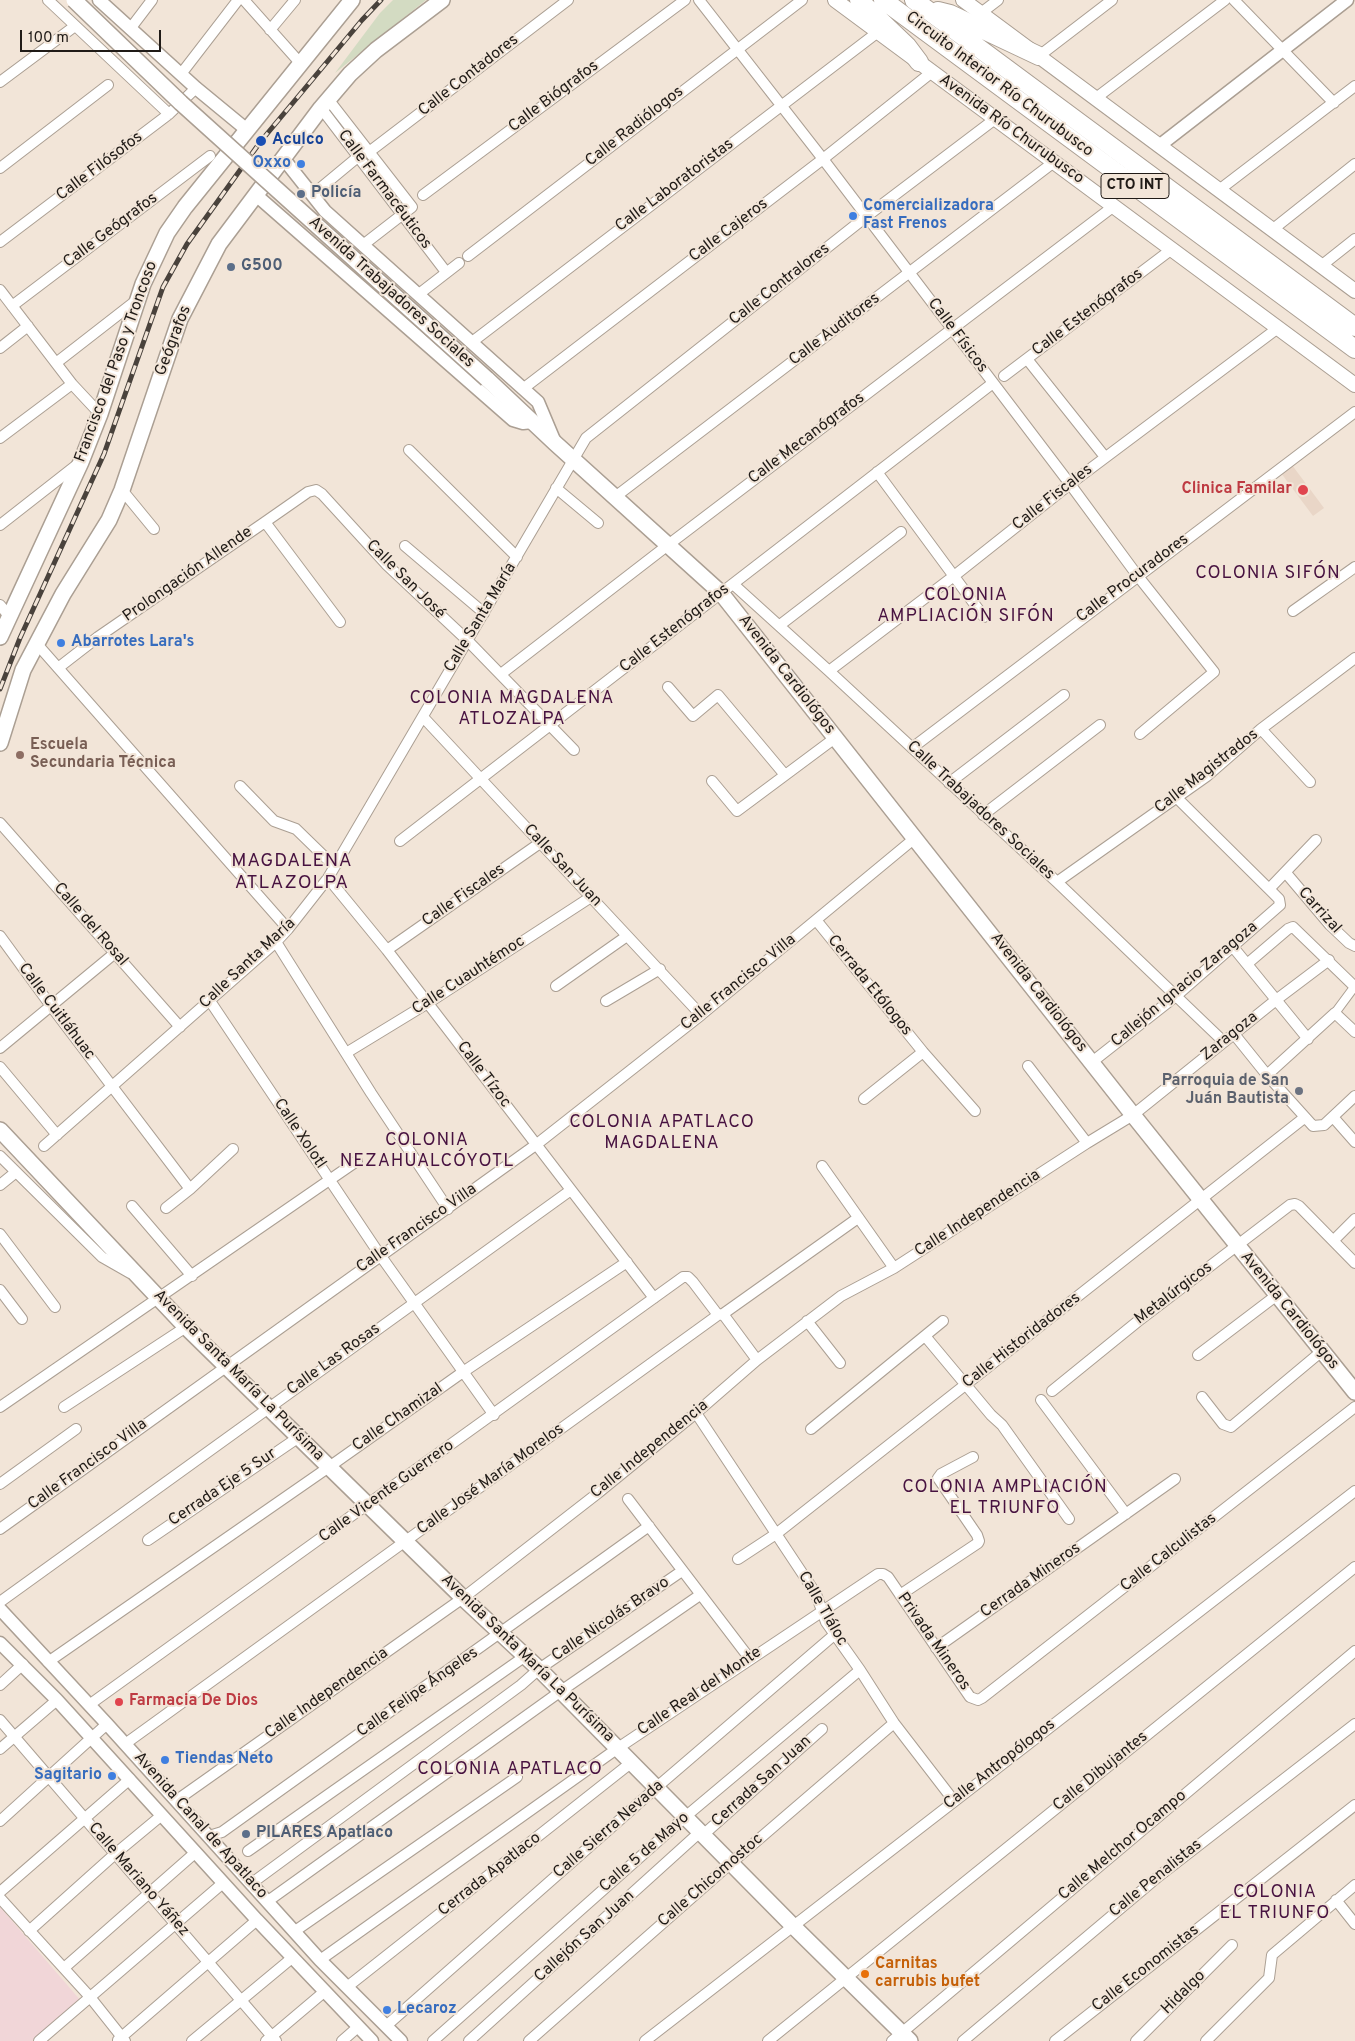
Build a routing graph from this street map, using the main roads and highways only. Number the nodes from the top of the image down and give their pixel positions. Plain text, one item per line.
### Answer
1 (74, 0) edge
2 (352, 0) edge
3 (442, 0) edge
4 (835, 0) edge
5 (859, 0) edge
6 (883, 0) edge
7 (963, 0) edge
8 (919, 4) edge
9 (1039, 56) junction
10 (926, 67) junction
11 (1355, 290) edge
12 (1355, 327) edge
13 (1355, 349) edge
14 (1355, 385) edge
15 (727, 589) joint
16 (2, 623) edge
17 (0, 743) edge
18 (0, 1130) edge
19 (1355, 1392) edge
20 (901, 2038) edge

1 - 15 main road, Avenida Trabajadores Sociales, bridge
2 - 16 main road, Francisco del Paso y Troncoso
3 - 17 main road, Geógrafos
4 - 10 main road, Avenida Río Churubusco / CTO INT
5 - 10 highway
6 - 13 highway, Circuito Interior Río Churubusco / CTO INT
7 - 9 main road, CTO INT
8 - 9 highway
8 - 12 highway, Circuito Interior Río Churubusco / CTO INT
9 - 11 main road, CTO INT
10 - 14 main road, Avenida Río Churubusco / CTO INT
15 - 19 main road, Avenida Cardiológos
18 - 20 main road, Avenida Santa María La Purísima

